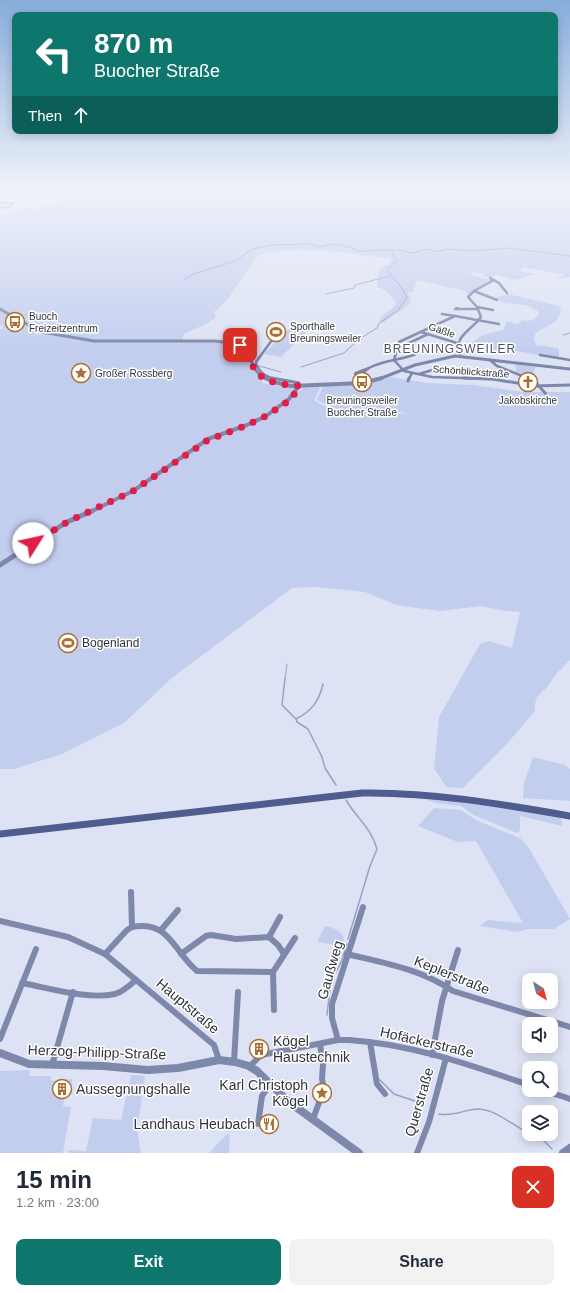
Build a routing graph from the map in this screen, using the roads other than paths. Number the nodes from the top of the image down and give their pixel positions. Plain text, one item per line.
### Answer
1 (490, 278) dead end
2 (494, 280) junction
3 (474, 291) junction
4 (507, 293) dead end
5 (497, 300) dead end
6 (450, 308) dead end
7 (478, 308) junction
8 (0, 309) edge
9 (493, 310) dead end
10 (442, 314) dead end
11 (455, 316) junction
12 (480, 320) junction
13 (499, 324) dead end
14 (283, 331) dead end
15 (421, 332) junction
16 (428, 334) junction
17 (457, 343) junction
18 (406, 345) dead end
19 (416, 354) dead end
20 (540, 355) dead end
21 (461, 357) junction
22 (394, 360) junction
23 (570, 360) edge
24 (491, 361) junction
25 (369, 368) dead end
26 (402, 369) junction
27 (570, 369) edge
28 (476, 371) dead end
29 (412, 373) junction
30 (419, 374) junction
31 (278, 381) junction
32 (408, 381) dead end
33 (570, 385) edge
34 (300, 386) junction
35 (540, 386) junction
36 (546, 394) dead end
37 (0, 565) edge
38 (570, 816) edge
39 (0, 834) edge
40 (131, 892) dead end
41 (363, 907) dead end
42 (178, 910) dead end
43 (280, 917) dead end
44 (0, 921) edge
45 (132, 927) junction
46 (161, 930) junction
47 (269, 937) junction
48 (295, 938) dead end
49 (36, 949) dead end
50 (458, 950) dead end
51 (105, 954) junction
52 (181, 954) junction
53 (284, 954) junction
54 (346, 954) junction
55 (273, 972) junction
56 (136, 980) junction
57 (22, 983) junction
58 (446, 985) junction
59 (73, 992) junction
60 (238, 992) dead end
61 (274, 1010) dead end
62 (570, 1027) edge
63 (0, 1039) edge
64 (338, 1040) junction
65 (370, 1042) junction
66 (320, 1044) junction
67 (0, 1053) edge
68 (432, 1055) junction
69 (446, 1058) junction
70 (219, 1060) junction
71 (234, 1062) junction
72 (52, 1065) junction
73 (250, 1066) junction
74 (522, 1083) edge
75 (270, 1084) junction
76 (385, 1094) dead end
77 (558, 1096) edge
78 (570, 1100) edge
79 (313, 1120) junction
80 (258, 1124) dead end
81 (570, 1148) edge
82 (359, 1153) edge
83 (417, 1153) edge
84 (563, 1153) edge

1 - 2 street
2 - 3 street
2 - 4 street
3 - 5 street
3 - 7 street
6 - 7 street
7 - 9 street
7 - 12 street
8 - 31 street
10 - 11 street
11 - 12 street
11 - 15 street
12 - 13 street
12 - 17 street
14 - 31 street
15 - 16 street, Gäßle
15 - 22 street
16 - 17 street, Gäßle
16 - 18 street
17 - 21 street
19 - 22 street
20 - 23 street
21 - 24 street
21 - 26 street
22 - 25 street
22 - 26 street
24 - 27 street
24 - 35 street
26 - 29 street, Schönblickstraße
26 - 34 street
28 - 30 street
29 - 30 street, Schönblickstraße
29 - 32 street
30 - 35 street, Schönblickstraße
31 - 34 street
33 - 35 street, Schönblickstraße
34 - 37 street
35 - 36 street
38 - 39 main road
40 - 45 street
41 - 54 street, Gaußweg
42 - 46 street
43 - 47 street
44 - 51 street, Hauptstraße
45 - 46 street
45 - 51 street
46 - 52 street
47 - 52 street
47 - 53 street
48 - 53 street
49 - 57 street
50 - 58 street
51 - 56 street, Hauptstraße
52 - 55 street
53 - 55 street
54 - 58 street, Keplerstraße
54 - 64 street, Gaußweg
55 - 61 street
56 - 59 street
56 - 70 street, Hauptstraße
57 - 59 street
57 - 63 street
58 - 62 street, Keplerstraße
58 - 68 street
59 - 72 street
60 - 71 street
64 - 65 street, Hofäckerstraße
64 - 66 street, Hofäckerstraße
65 - 68 street, Hofäckerstraße
65 - 76 street
66 - 73 street, Hofäckerstraße
66 - 79 street
67 - 72 street, Herzog-Philipp-Straße
68 - 69 street, Hofäckerstraße
69 - 74 street, Hofäckerstraße
69 - 83 street, Querstraße
70 - 71 street
70 - 72 street, Herzog-Philipp-Straße
71 - 73 street
73 - 75 street
75 - 79 street
75 - 80 street
77 - 78 street
79 - 82 street
81 - 84 street

